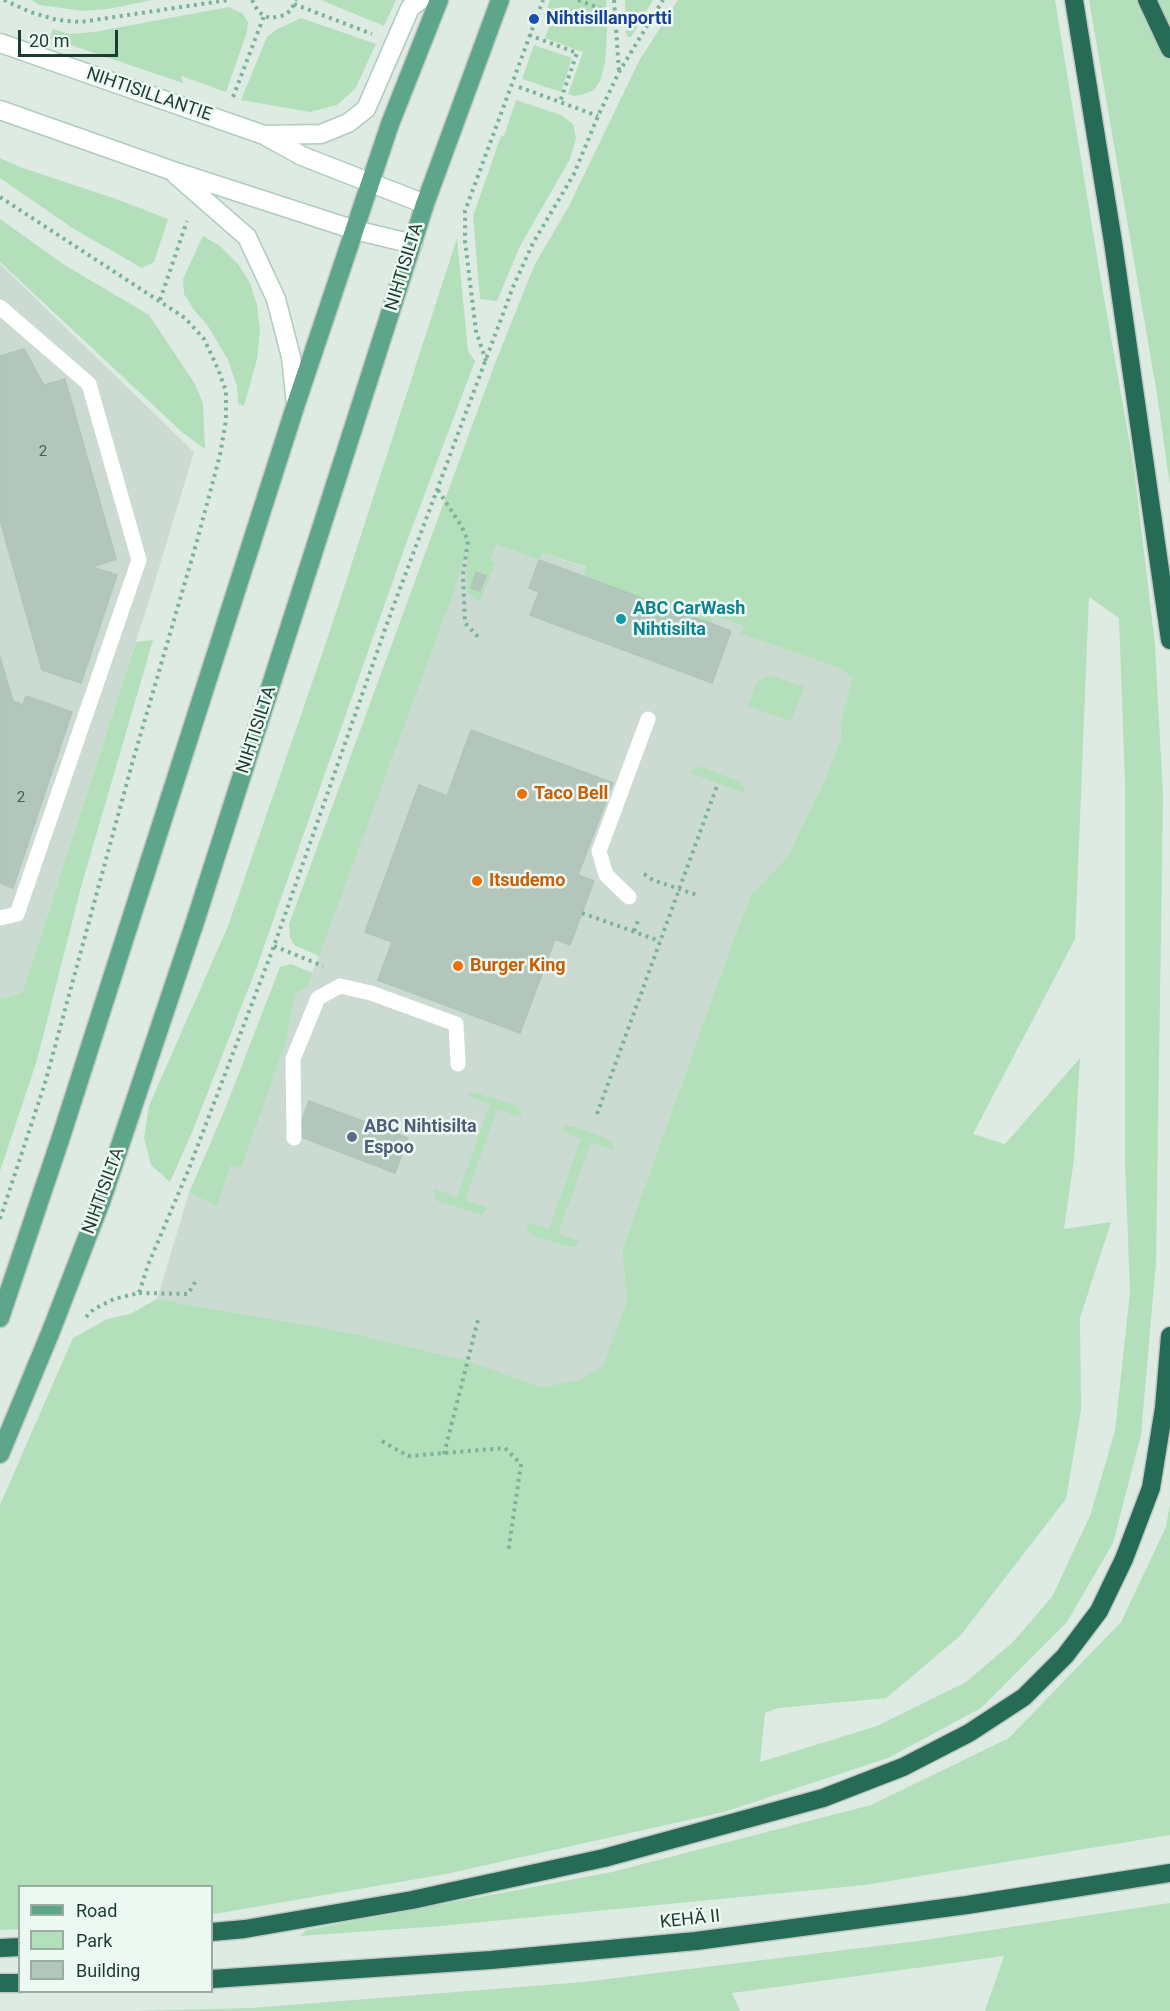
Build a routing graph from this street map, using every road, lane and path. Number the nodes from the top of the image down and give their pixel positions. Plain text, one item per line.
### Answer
1 (3, 0) edge
2 (228, 0) edge
3 (252, 0) edge
4 (420, 0) edge
5 (439, 0) edge
6 (500, 0) edge
7 (543, 0) edge
8 (578, 0) edge
9 (614, 0) edge
10 (663, 0) edge
11 (1074, 0) edge
12 (1147, 0) edge
13 (295, 2) edge
14 (615, 14) junction
15 (264, 16) junction
16 (529, 35) junction
17 (381, 37) dead end
18 (0, 43) edge
19 (1170, 49) edge
20 (619, 72) junction
21 (519, 87) dead end
22 (233, 98) dead end
23 (560, 102) junction
24 (0, 110) edge
25 (598, 116) junction
26 (264, 135) junction
27 (170, 170) junction
28 (370, 183) junction
29 (0, 197) edge
30 (424, 204) junction
31 (188, 221) dead end
32 (355, 230) junction
33 (413, 244) junction
34 (160, 300) junction
35 (0, 307) edge
36 (486, 362) junction
37 (296, 404) junction
38 (438, 490) junction
39 (482, 640) dead end
40 (1170, 640) edge
41 (648, 719) dead end
42 (718, 783) dead end
43 (638, 871) dead end
44 (679, 889) junction
45 (697, 895) dead end
46 (629, 897) dead end
47 (582, 913) dead end
48 (0, 918) edge
49 (660, 941) junction
50 (458, 1064) dead end
51 (597, 1114) dead end
52 (294, 1138) dead end
53 (0, 1219) edge
54 (197, 1278) dead end
55 (139, 1293) junction
56 (58, 1313) junction
57 (0, 1318) edge
58 (478, 1320) dead end
59 (1170, 1336) edge
60 (382, 1441) dead end
61 (0, 1454) edge
62 (444, 1454) junction
63 (508, 1553) dead end
64 (1170, 1873) edge
65 (213, 1932) edge
66 (18, 1947) edge
67 (0, 1948) edge
68 (213, 1979) edge
69 (0, 1983) edge
70 (18, 1983) edge

1 - 2 path
3 - 15 path
4 - 26 street, NIHTISILLANTIE
5 - 28 main road
6 - 30 main road, NIHTISILTA
7 - 16 path
8 - 14 path
9 - 14 path
10 - 20 path
11 - 40 highway
12 - 19 highway
13 - 15 path
13 - 17 path
14 - 20 path
15 - 22 path
16 - 23 path
16 - 36 path
18 - 26 street, NIHTISILLANTIE
20 - 25 path
21 - 23 path
23 - 25 path
24 - 27 street
25 - 36 path
26 - 28 street, NIHTISILLANTIE
27 - 32 street
27 - 37 street
28 - 30 street, NIHTISILLANTIE
28 - 32 main road
29 - 34 path
30 - 33 main road, NIHTISILTA
31 - 34 path
32 - 33 street
32 - 37 main road
33 - 56 main road, NIHTISILTA
34 - 53 path
35 - 48 lane
36 - 38 path
37 - 57 main road
38 - 39 path
38 - 55 path
41 - 46 lane
42 - 44 path
43 - 44 path
44 - 45 path
44 - 49 path
47 - 49 path
49 - 51 path
50 - 52 lane
54 - 55 path
55 - 56 path
56 - 61 main road, NIHTISILTA
58 - 62 path
59 - 65 highway
60 - 62 path
62 - 63 path
64 - 68 highway, KEHÄ II
66 - 67 highway
69 - 70 highway

